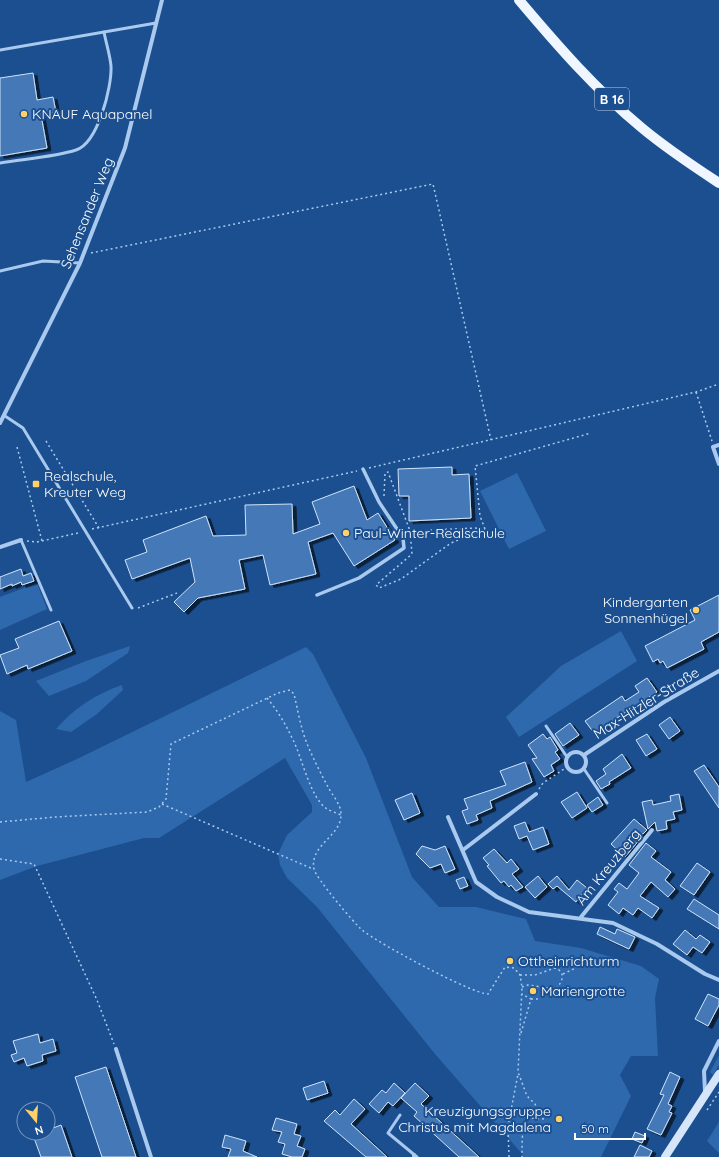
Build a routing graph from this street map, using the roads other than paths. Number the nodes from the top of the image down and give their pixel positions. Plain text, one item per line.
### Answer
1 (162, 0) edge
2 (519, 0) edge
3 (156, 23) junction
4 (104, 32) junction
5 (0, 50) edge
6 (0, 163) edge
7 (719, 183) edge
8 (80, 263) junction
9 (0, 271) edge
10 (5, 416) junction
11 (0, 423) edge
12 (719, 445) edge
13 (719, 464) edge
14 (363, 470) dead end
15 (21, 540) joint
16 (0, 547) edge
17 (317, 595) dead end
18 (132, 608) road end
19 (50, 610) dead end
20 (719, 671) edge
21 (546, 726) dead end
22 (584, 755) junction
23 (567, 757) junction
24 (584, 769) junction
25 (536, 794) road end
26 (607, 803) dead end
27 (448, 817) dead end
28 (652, 830) dead end
29 (463, 850) junction
30 (580, 918) junction
31 (719, 980) edge
32 (719, 1041) edge
33 (116, 1049) road end
34 (719, 1074) edge
35 (705, 1095) junction
36 (400, 1115) dead end
37 (415, 1156) edge
38 (151, 1157) edge
39 (665, 1157) edge

1 - 3 street, Sehensander Weg
2 - 7 main road, B 16
3 - 4 lane
3 - 8 street, Sehensander Weg
4 - 5 lane
4 - 6 lane
8 - 9 lane
8 - 10 street, Sehensander Weg
10 - 11 street, Sehensander Weg
10 - 18 lane
12 - 13 street
14 - 17 street
15 - 16 street
15 - 19 lane
20 - 22 street, Max-Hitzler-Straße
21 - 23 lane
22 - 23 street, Max-Hitzler-Straße
22 - 24 street, Max-Hitzler-Straße
23 - 24 street
24 - 26 lane
25 - 29 street
27 - 29 street, Am Kreuzberg
28 - 30 street, Am Kreuzberg
29 - 30 street, Am Kreuzberg
30 - 31 street, Am Kreuzberg
32 - 35 street
33 - 38 street
34 - 35 main road
35 - 39 main road
36 - 37 lane

